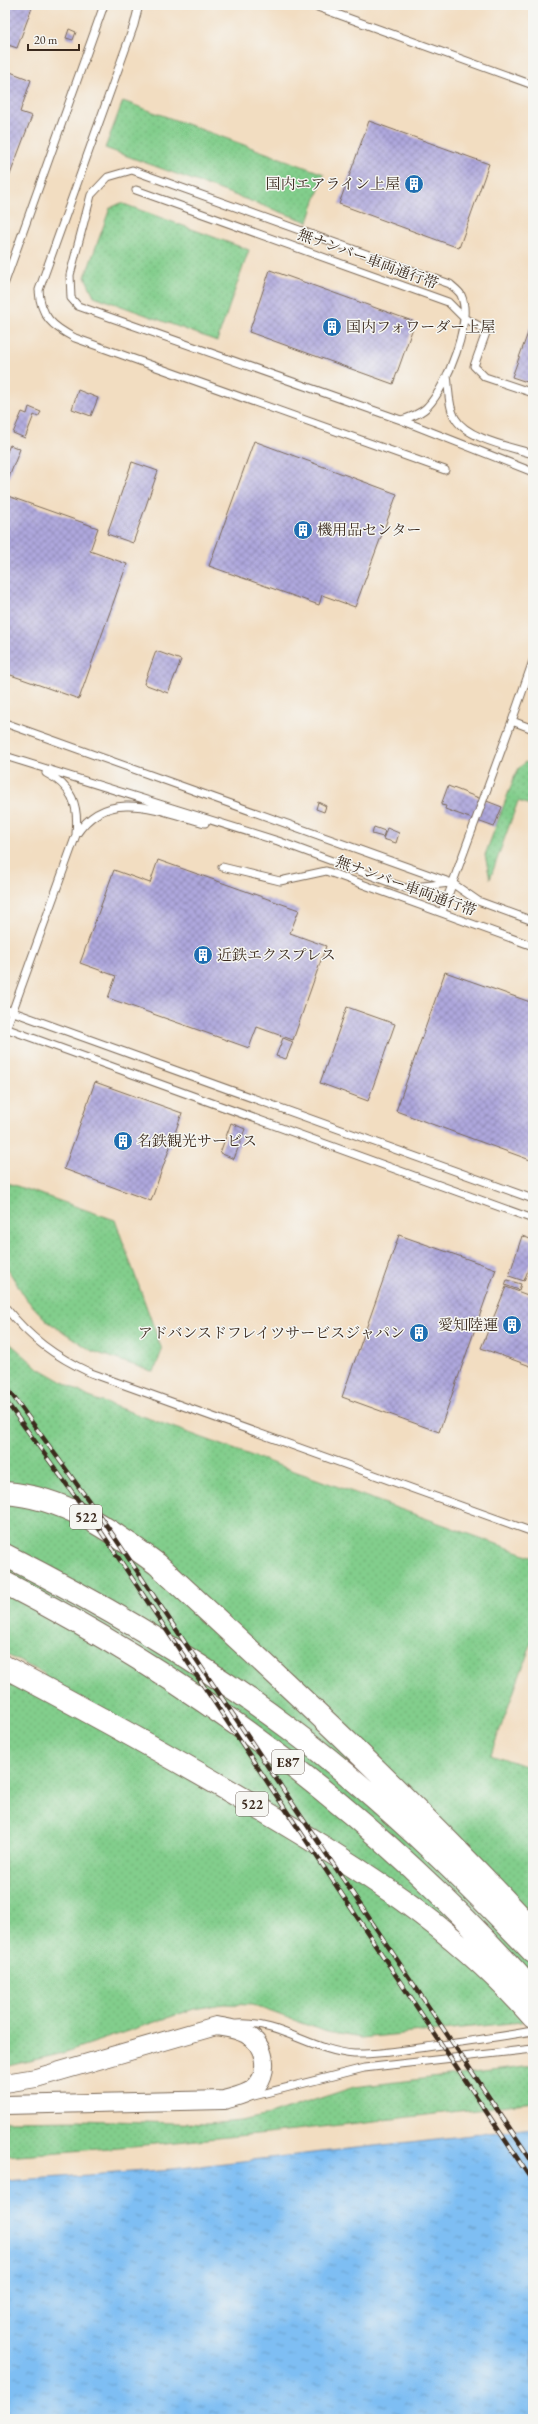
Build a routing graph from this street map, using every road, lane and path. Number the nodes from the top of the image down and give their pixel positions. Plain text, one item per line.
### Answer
1 (104, 5) edge
2 (139, 5) edge
3 (312, 5) edge
4 (533, 85) edge
5 (136, 190) dead end
6 (5, 282) edge
7 (464, 318) junction
8 (447, 375) junction
9 (533, 393) edge
10 (401, 420) junction
11 (533, 454) edge
12 (445, 470) dead end
13 (533, 472) edge
14 (533, 661) edge
15 (512, 721) junction
16 (5, 723) edge
17 (533, 729) edge
18 (5, 756) edge
19 (31, 766) junction
20 (76, 835) junction
21 (278, 841) junction
22 (222, 867) dead end
23 (452, 883) junction
24 (442, 912) junction
25 (533, 920) edge
26 (533, 946) edge
27 (9, 1011) edge
28 (5, 1029) edge
29 (533, 1199) edge
30 (533, 1219) edge
31 (5, 1307) edge
32 (5, 1494) edge
33 (533, 1532) edge
34 (5, 1555) edge
35 (5, 1583) edge
36 (5, 1667) edge
37 (5, 1670) edge
38 (38, 1684) junction
39 (533, 1930) edge
40 (533, 1952) edge
41 (533, 1991) edge
42 (533, 2017) edge
43 (216, 2026) junction
44 (533, 2032) edge
45 (533, 2049) edge
46 (5, 2083) edge
47 (224, 2100) junction
48 (5, 2105) edge

1 - 6 lane
2 - 12 lane
3 - 4 lane
5 - 7 lane, 無ナンバー車両通行帯
7 - 8 lane
7 - 9 lane, 無ナンバー車両通行帯
7 - 10 lane
8 - 10 lane
8 - 11 lane
10 - 13 lane
14 - 15 lane
15 - 17 lane
15 - 23 lane
16 - 23 lane
18 - 19 lane
19 - 20 lane
19 - 21 lane
20 - 21 lane
20 - 27 lane
21 - 23 lane
22 - 24 lane, 無ナンバー車両通行帯
23 - 24 lane
23 - 25 lane
24 - 26 lane, 無ナンバー車両通行帯
27 - 28 lane
27 - 29 lane
28 - 30 lane
31 - 33 lane
32 - 39 highway, 522
34 - 40 highway, E87
35 - 41 highway, E87
36 - 38 highway, 522
37 - 38 highway, 522
38 - 42 highway, 522
43 - 44 lane
43 - 46 street
43 - 47 street
45 - 47 lane
47 - 48 street

